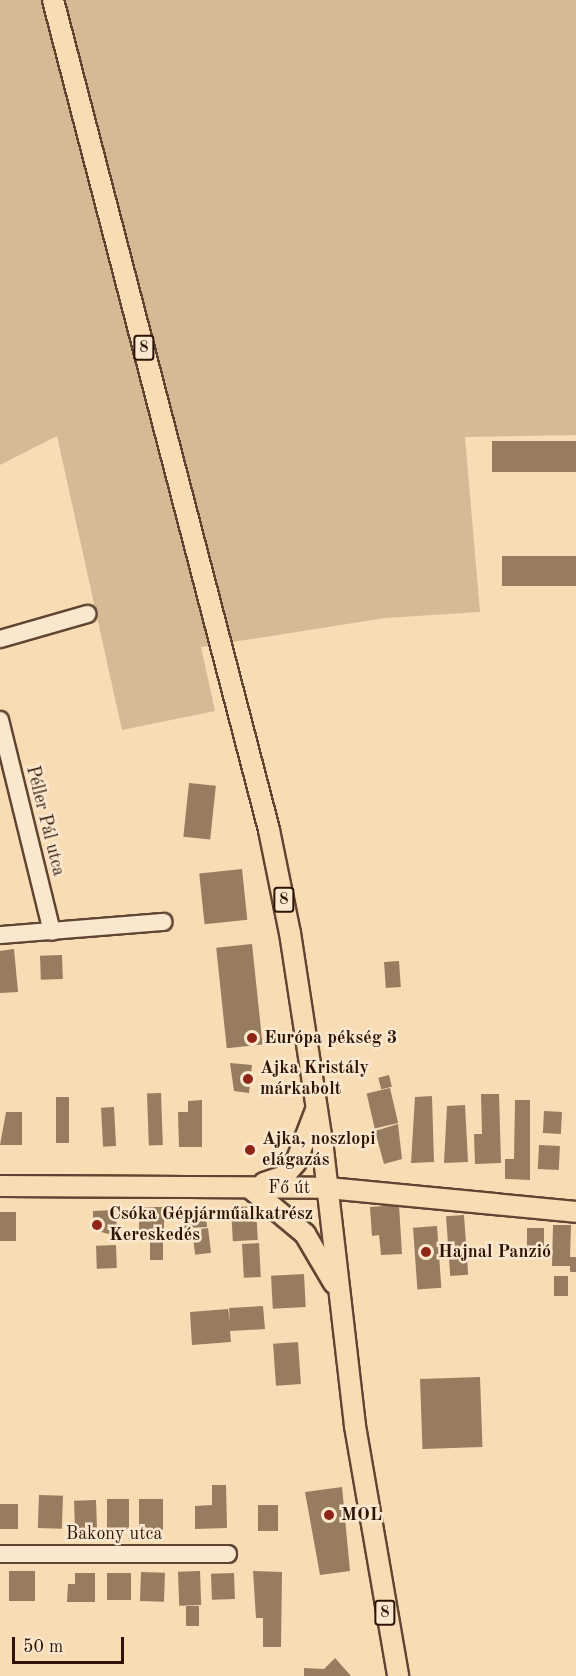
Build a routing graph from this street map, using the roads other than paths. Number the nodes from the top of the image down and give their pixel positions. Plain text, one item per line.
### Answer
1 (53, 0) edge
2 (87, 614) dead end
3 (0, 639) edge
4 (0, 720) edge
5 (163, 922) dead end
6 (52, 932) junction
7 (0, 935) edge
8 (317, 1107) junction
9 (0, 1186) edge
10 (250, 1188) junction
11 (328, 1188) junction
12 (576, 1212) edge
13 (338, 1288) junction
14 (0, 1554) edge
15 (228, 1554) dead end
16 (398, 1676) edge

1 - 8 main road, 8
2 - 3 street
4 - 6 street, Péller Pál utca
5 - 6 street
6 - 7 street
8 - 10 main road
8 - 11 main road, 8
9 - 10 main road, Fő út
10 - 11 main road, Fő út
10 - 13 main road
11 - 12 main road, Fő út
11 - 13 main road, 8
13 - 16 main road, 8
14 - 15 street, Bakony utca

